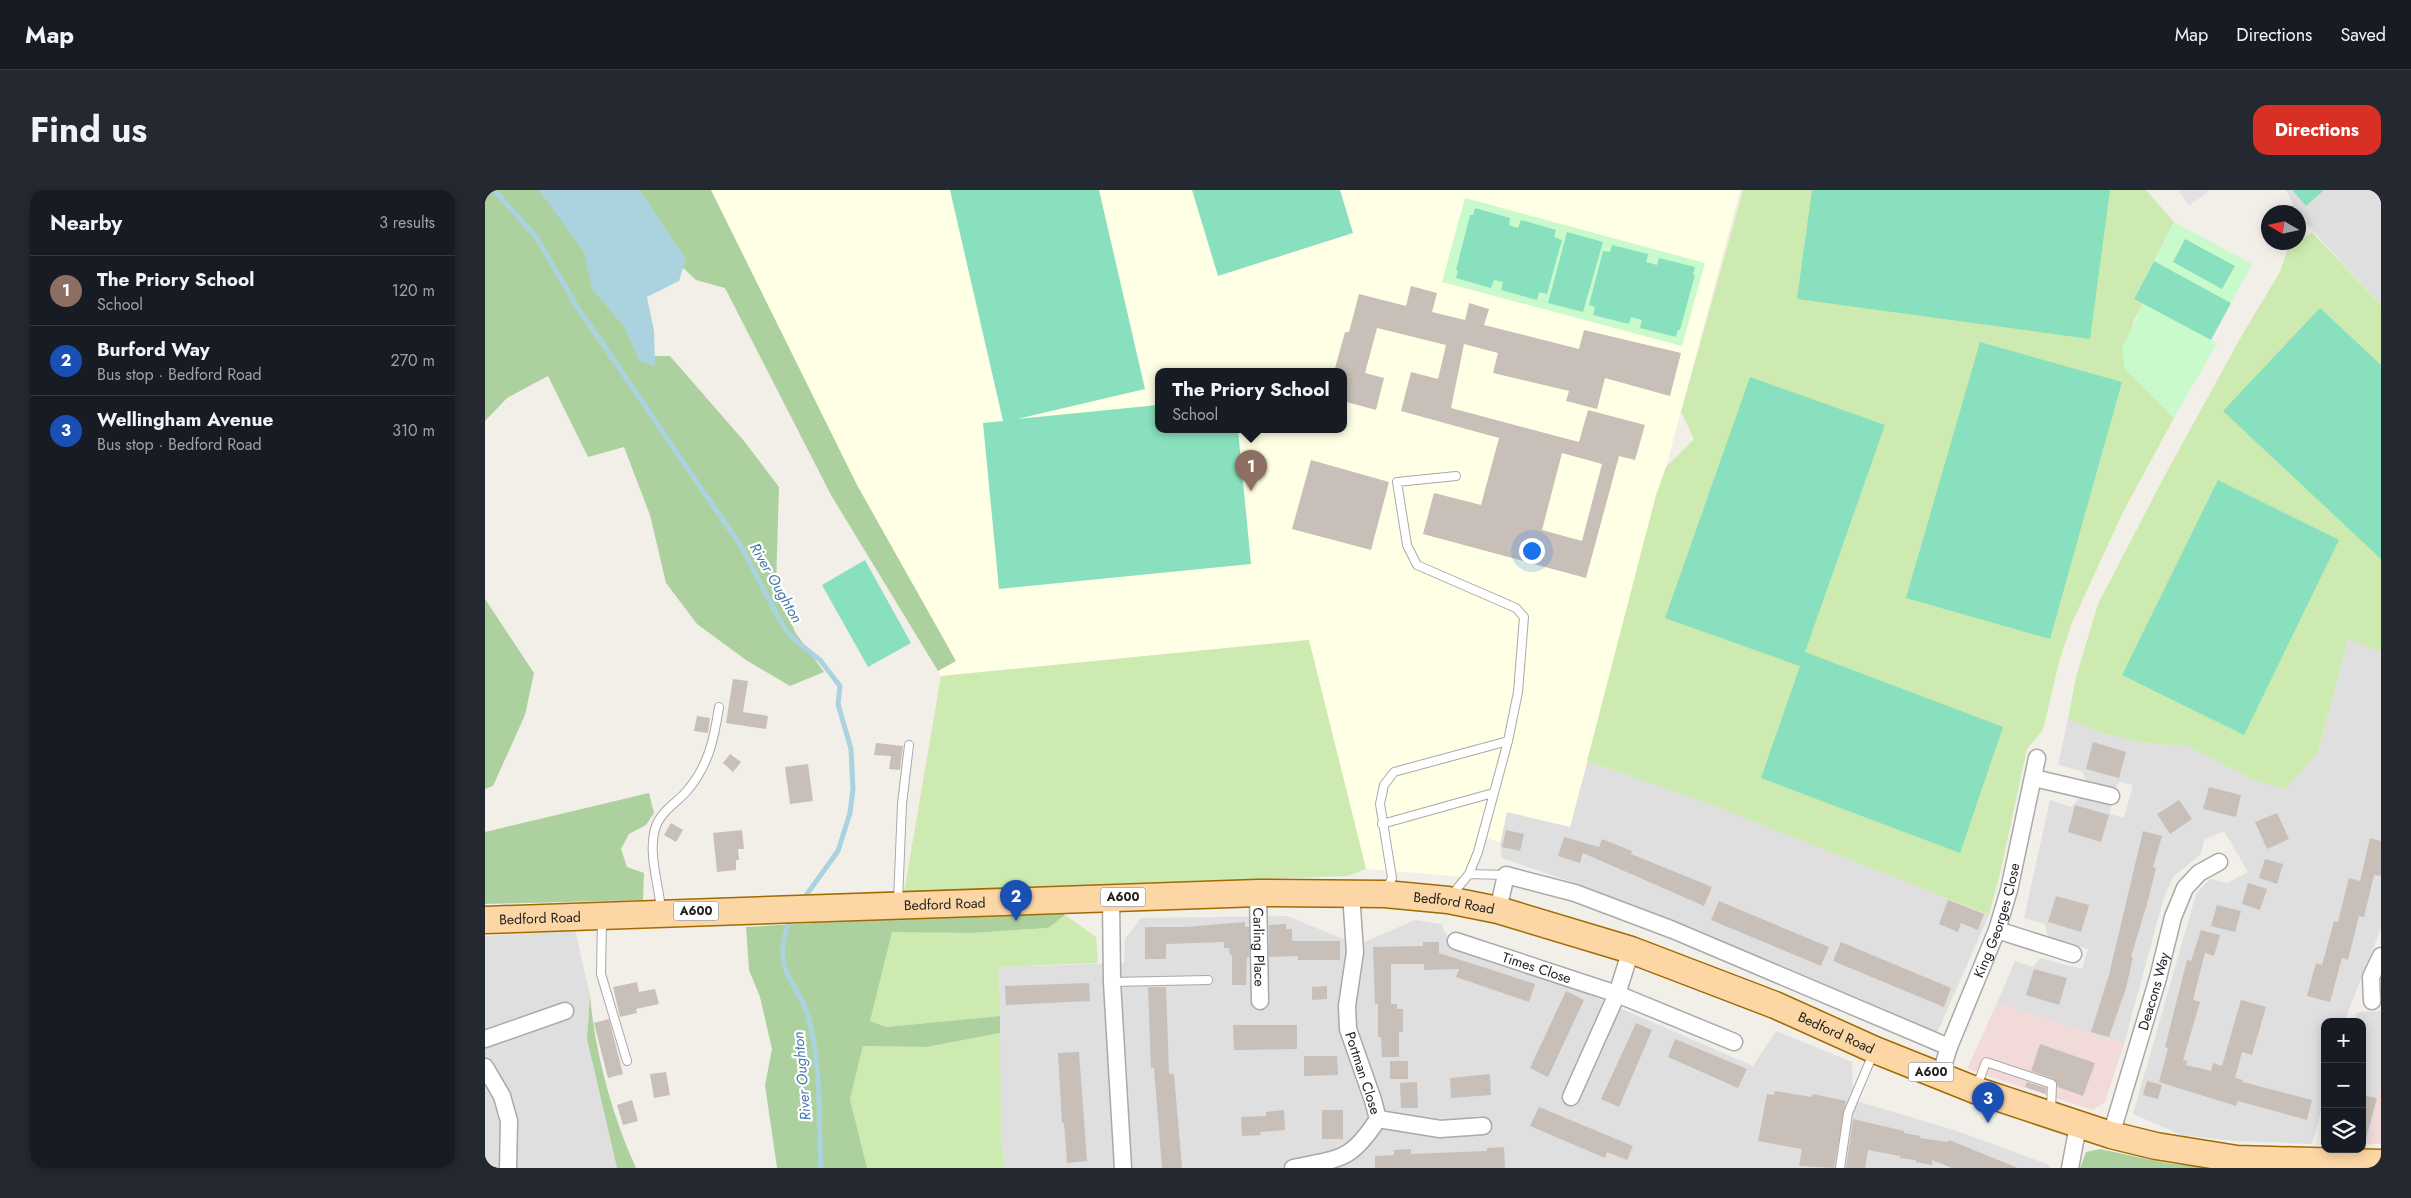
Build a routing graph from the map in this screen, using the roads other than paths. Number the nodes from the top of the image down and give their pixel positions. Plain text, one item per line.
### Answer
1 (1456, 476) dead end
2 (719, 708) dead end
3 (1508, 741) junction
4 (909, 745) dead end
5 (2037, 758) dead end
6 (2034, 778) junction
7 (1493, 793) junction
8 (2111, 796) dead end
9 (1383, 824) junction
10 (2219, 862) dead end
11 (1469, 874) junction
12 (1506, 875) junction
13 (1258, 893) junction
14 (1351, 893) junction
15 (1385, 894) junction
16 (1111, 898) junction
17 (1448, 900) junction
18 (898, 905) junction
19 (1498, 910) junction
20 (661, 912) junction
21 (602, 915) junction
22 (485, 920) edge
23 (1997, 930) junction
24 (1456, 941) dead end
25 (1631, 950) junction
26 (2073, 954) dead end
27 (2381, 956) edge
28 (1208, 980) dead end
29 (1111, 982) junction
30 (1617, 994) junction
31 (1260, 1001) dead end
32 (2371, 1001) dead end
33 (565, 1011) dead end
34 (485, 1039) edge
35 (1734, 1042) dead end
36 (1949, 1047) junction
37 (1875, 1050) junction
38 (627, 1061) dead end
39 (485, 1067) edge
40 (1940, 1076) junction
41 (1571, 1097) dead end
42 (1378, 1119) junction
43 (1483, 1126) dead end
44 (2078, 1126) junction
45 (2111, 1135) junction
46 (2381, 1162) edge
47 (509, 1168) edge
48 (1123, 1168) edge
49 (1293, 1168) edge
50 (1840, 1168) edge
51 (2070, 1168) edge

1 - 3 lane
2 - 20 lane
3 - 7 lane
3 - 9 lane
4 - 18 lane
5 - 6 street, King Georges Close
6 - 8 street
6 - 23 street, King Georges Close
7 - 9 lane
7 - 11 lane
9 - 15 lane
10 - 45 street, Deacons Way
11 - 12 lane
11 - 17 lane
12 - 19 street
12 - 36 street, Bedford Road
13 - 14 main road, Bedford Road / A600
13 - 16 main road, Bedford Road / A600
13 - 31 street, Carling Place
14 - 15 main road, Bedford Road / A600
14 - 42 street, Portman Close
15 - 17 main road, Bedford Road / A600
16 - 18 main road, Bedford Road / A600
16 - 29 street
17 - 19 main road, Bedford Road / A600
18 - 20 main road, Bedford Road / A600
19 - 25 main road, Bedford Road / A600
20 - 21 main road, Bedford Road / A600
21 - 22 main road, Bedford Road / A600
21 - 38 lane
23 - 26 street
23 - 36 street, King Georges Close
24 - 30 street, Times Close
25 - 30 street
25 - 37 main road, Bedford Road / A600
27 - 32 street
28 - 29 lane
29 - 48 street
30 - 35 street, Times Close
30 - 41 street
33 - 34 street
36 - 40 street, King Georges Close
37 - 40 main road, Bedford Road / A600
37 - 50 lane
39 - 47 street
40 - 44 main road, Bedford Road / A600
42 - 43 street
42 - 49 street, Portman Close
44 - 45 main road, Bedford Road / A600
44 - 51 street
45 - 46 main road, Bedford Road / A600

